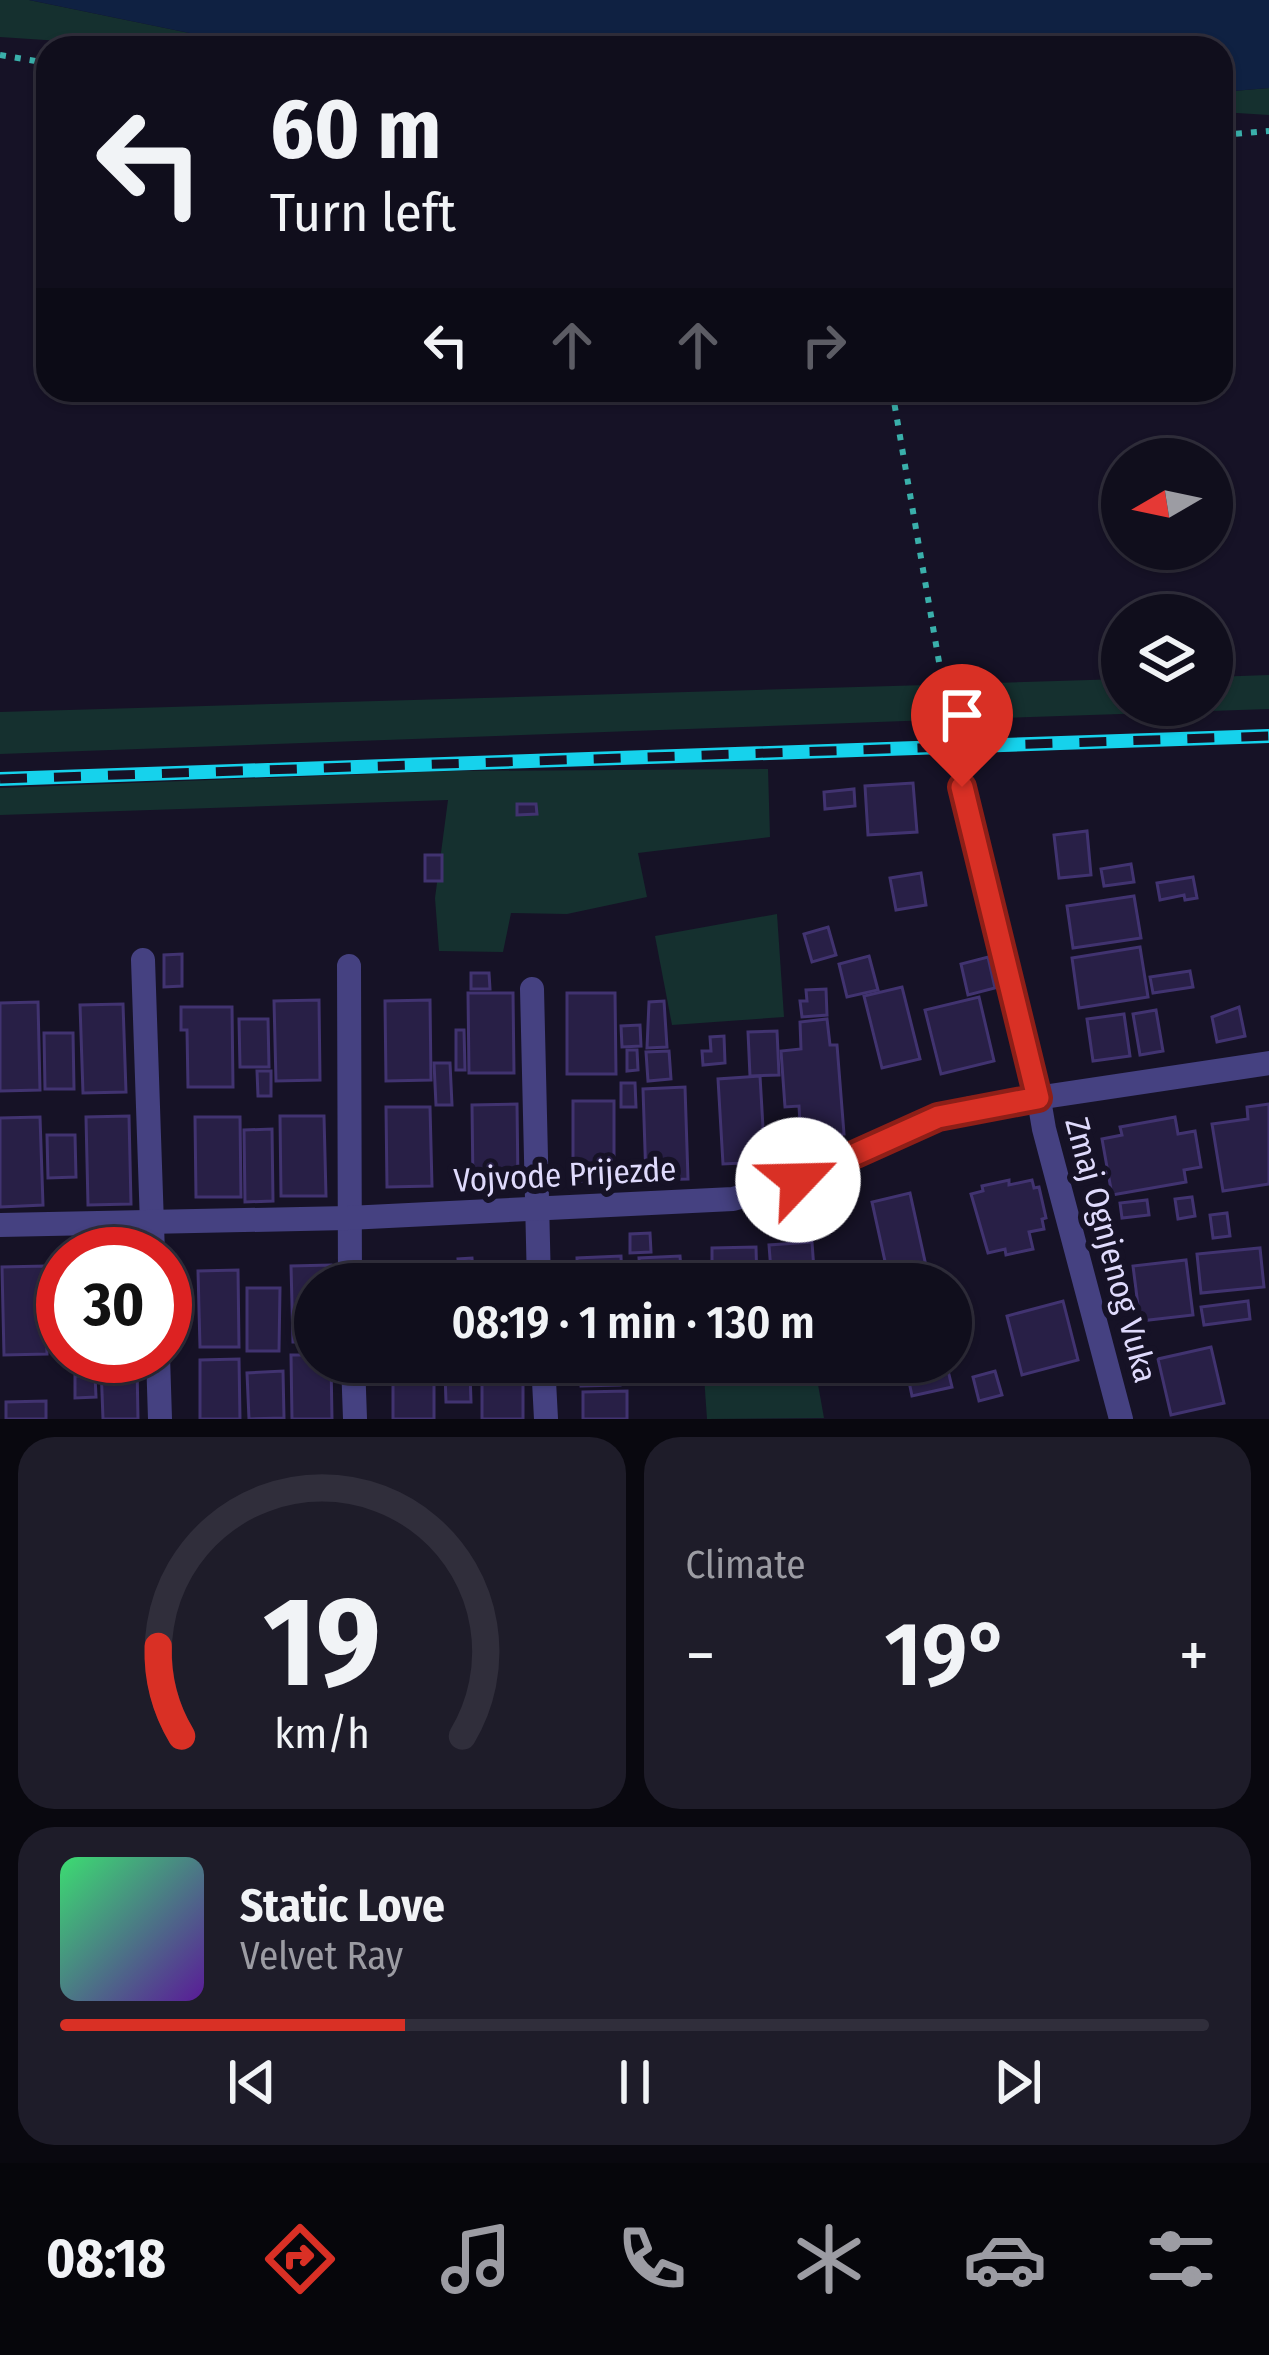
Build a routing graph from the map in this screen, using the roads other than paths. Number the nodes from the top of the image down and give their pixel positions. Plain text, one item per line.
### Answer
1 (962, 787) road end
2 (143, 959) dead end
3 (349, 966) dead end
4 (532, 989) dead end
5 (1269, 1063) edge
6 (1038, 1098) junction
7 (535, 1209) junction
8 (348, 1218) junction
9 (152, 1220) junction
10 (0, 1225) edge
11 (152, 1227) edge
12 (349, 1263) edge
13 (538, 1263) edge
14 (159, 1383) edge
15 (354, 1383) edge
16 (544, 1383) edge
17 (160, 1419) edge
18 (355, 1419) edge
19 (546, 1419) edge
20 (1121, 1419) edge

1 - 6 street, Zmaj Ognjenog Vuka
2 - 9 street
3 - 8 street
4 - 7 street
5 - 6 street, Vojvode Prijezde
6 - 7 street, Vojvode Prijezde
6 - 20 street, Zmaj Ognjenog Vuka
7 - 8 street, Vojvode Prijezde
7 - 13 street
8 - 9 street, Vojvode Prijezde
8 - 12 street
9 - 10 street, Vojvode Prijezde
9 - 11 street
14 - 17 street
15 - 18 street
16 - 19 street

